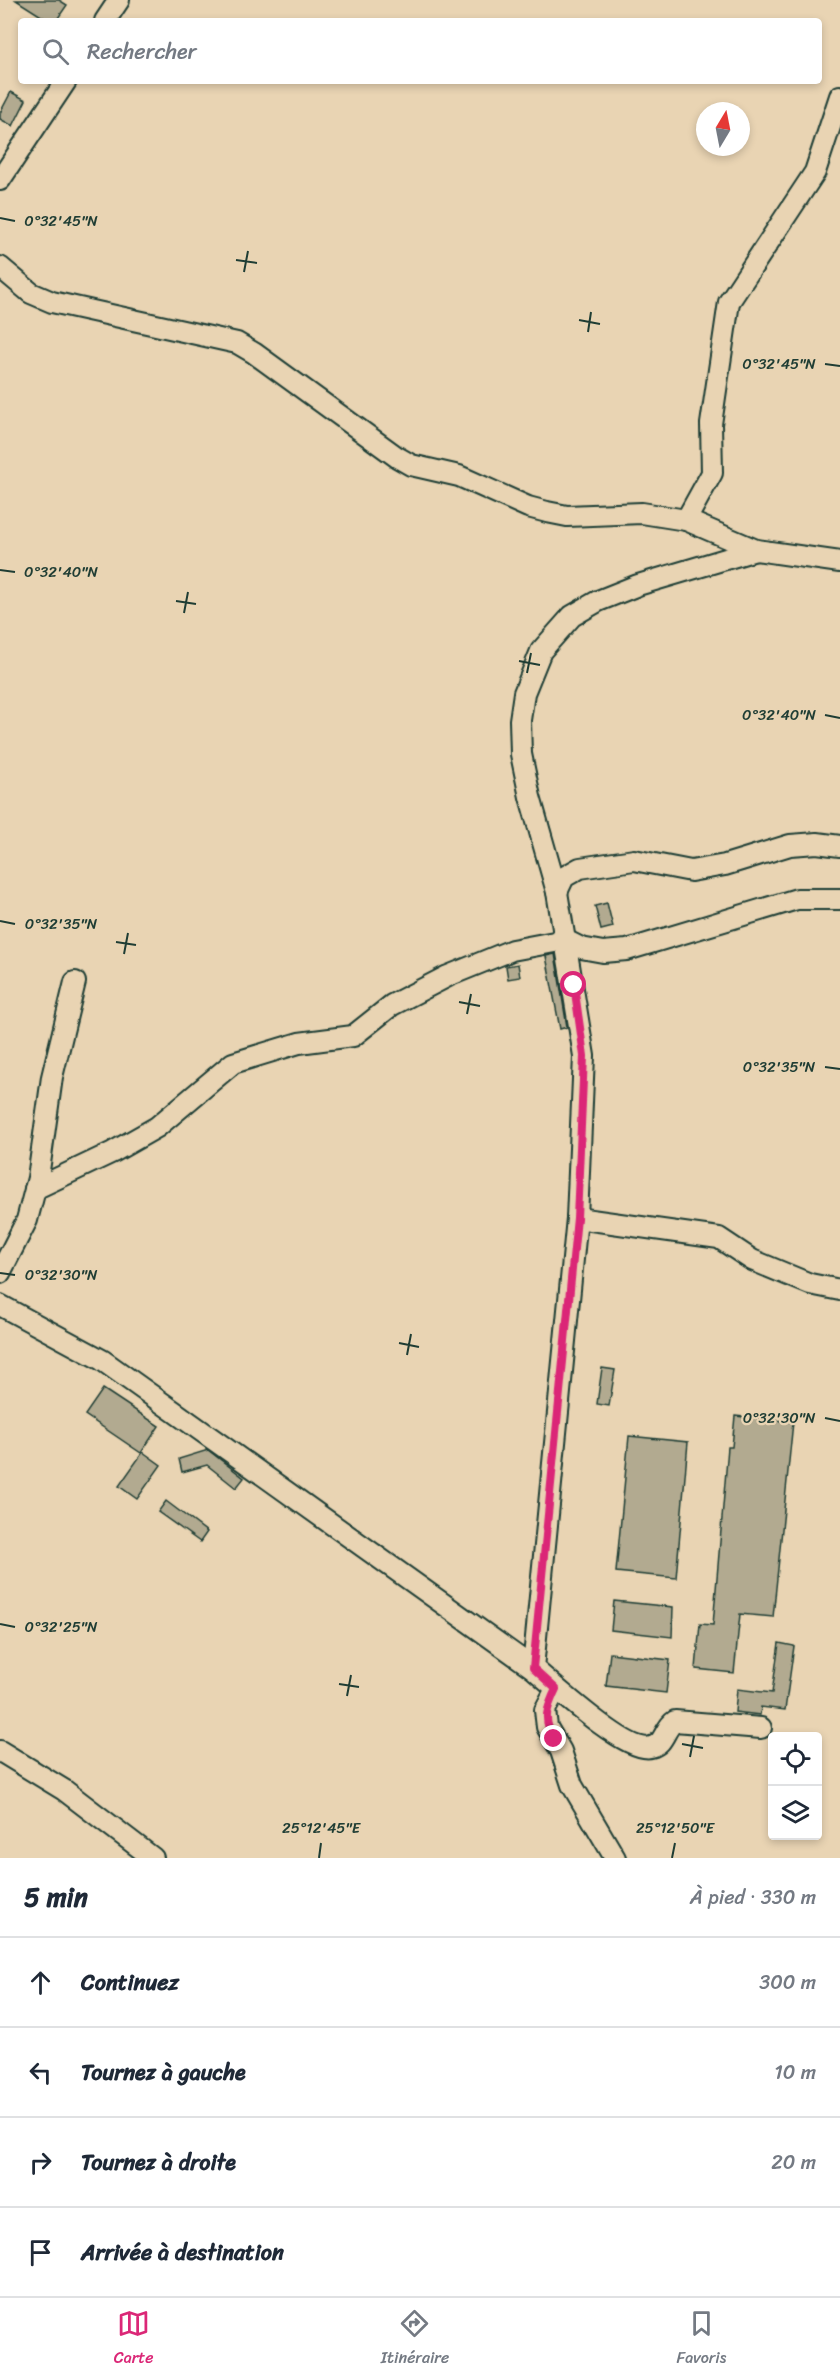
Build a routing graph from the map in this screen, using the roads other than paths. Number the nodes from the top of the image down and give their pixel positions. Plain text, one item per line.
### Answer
1 (119, 0) edge
2 (107, 18) edge
3 (64, 84) edge
4 (840, 96) edge
5 (0, 180) edge
6 (0, 267) edge
7 (686, 520) junction
8 (756, 550) junction
9 (840, 562) edge
10 (840, 846) edge
11 (557, 892) junction
12 (840, 899) edge
13 (565, 940) junction
14 (75, 982) dead end
15 (35, 1190) junction
16 (577, 1218) junction
17 (0, 1273) edge
18 (840, 1290) edge
19 (0, 1305) edge
20 (533, 1668) junction
21 (556, 1689) junction
22 (761, 1728) dead end
23 (0, 1750) edge
24 (153, 1858) edge
25 (615, 1858) edge

1 - 2 street
3 - 5 street
4 - 7 street
6 - 7 street
7 - 8 street
8 - 9 street
8 - 11 street
10 - 11 street
11 - 13 street
12 - 13 street
13 - 15 street
13 - 16 street
14 - 15 street
15 - 17 street
16 - 18 street
16 - 20 street
19 - 20 street
20 - 21 street
21 - 22 street
21 - 25 street
23 - 24 street

